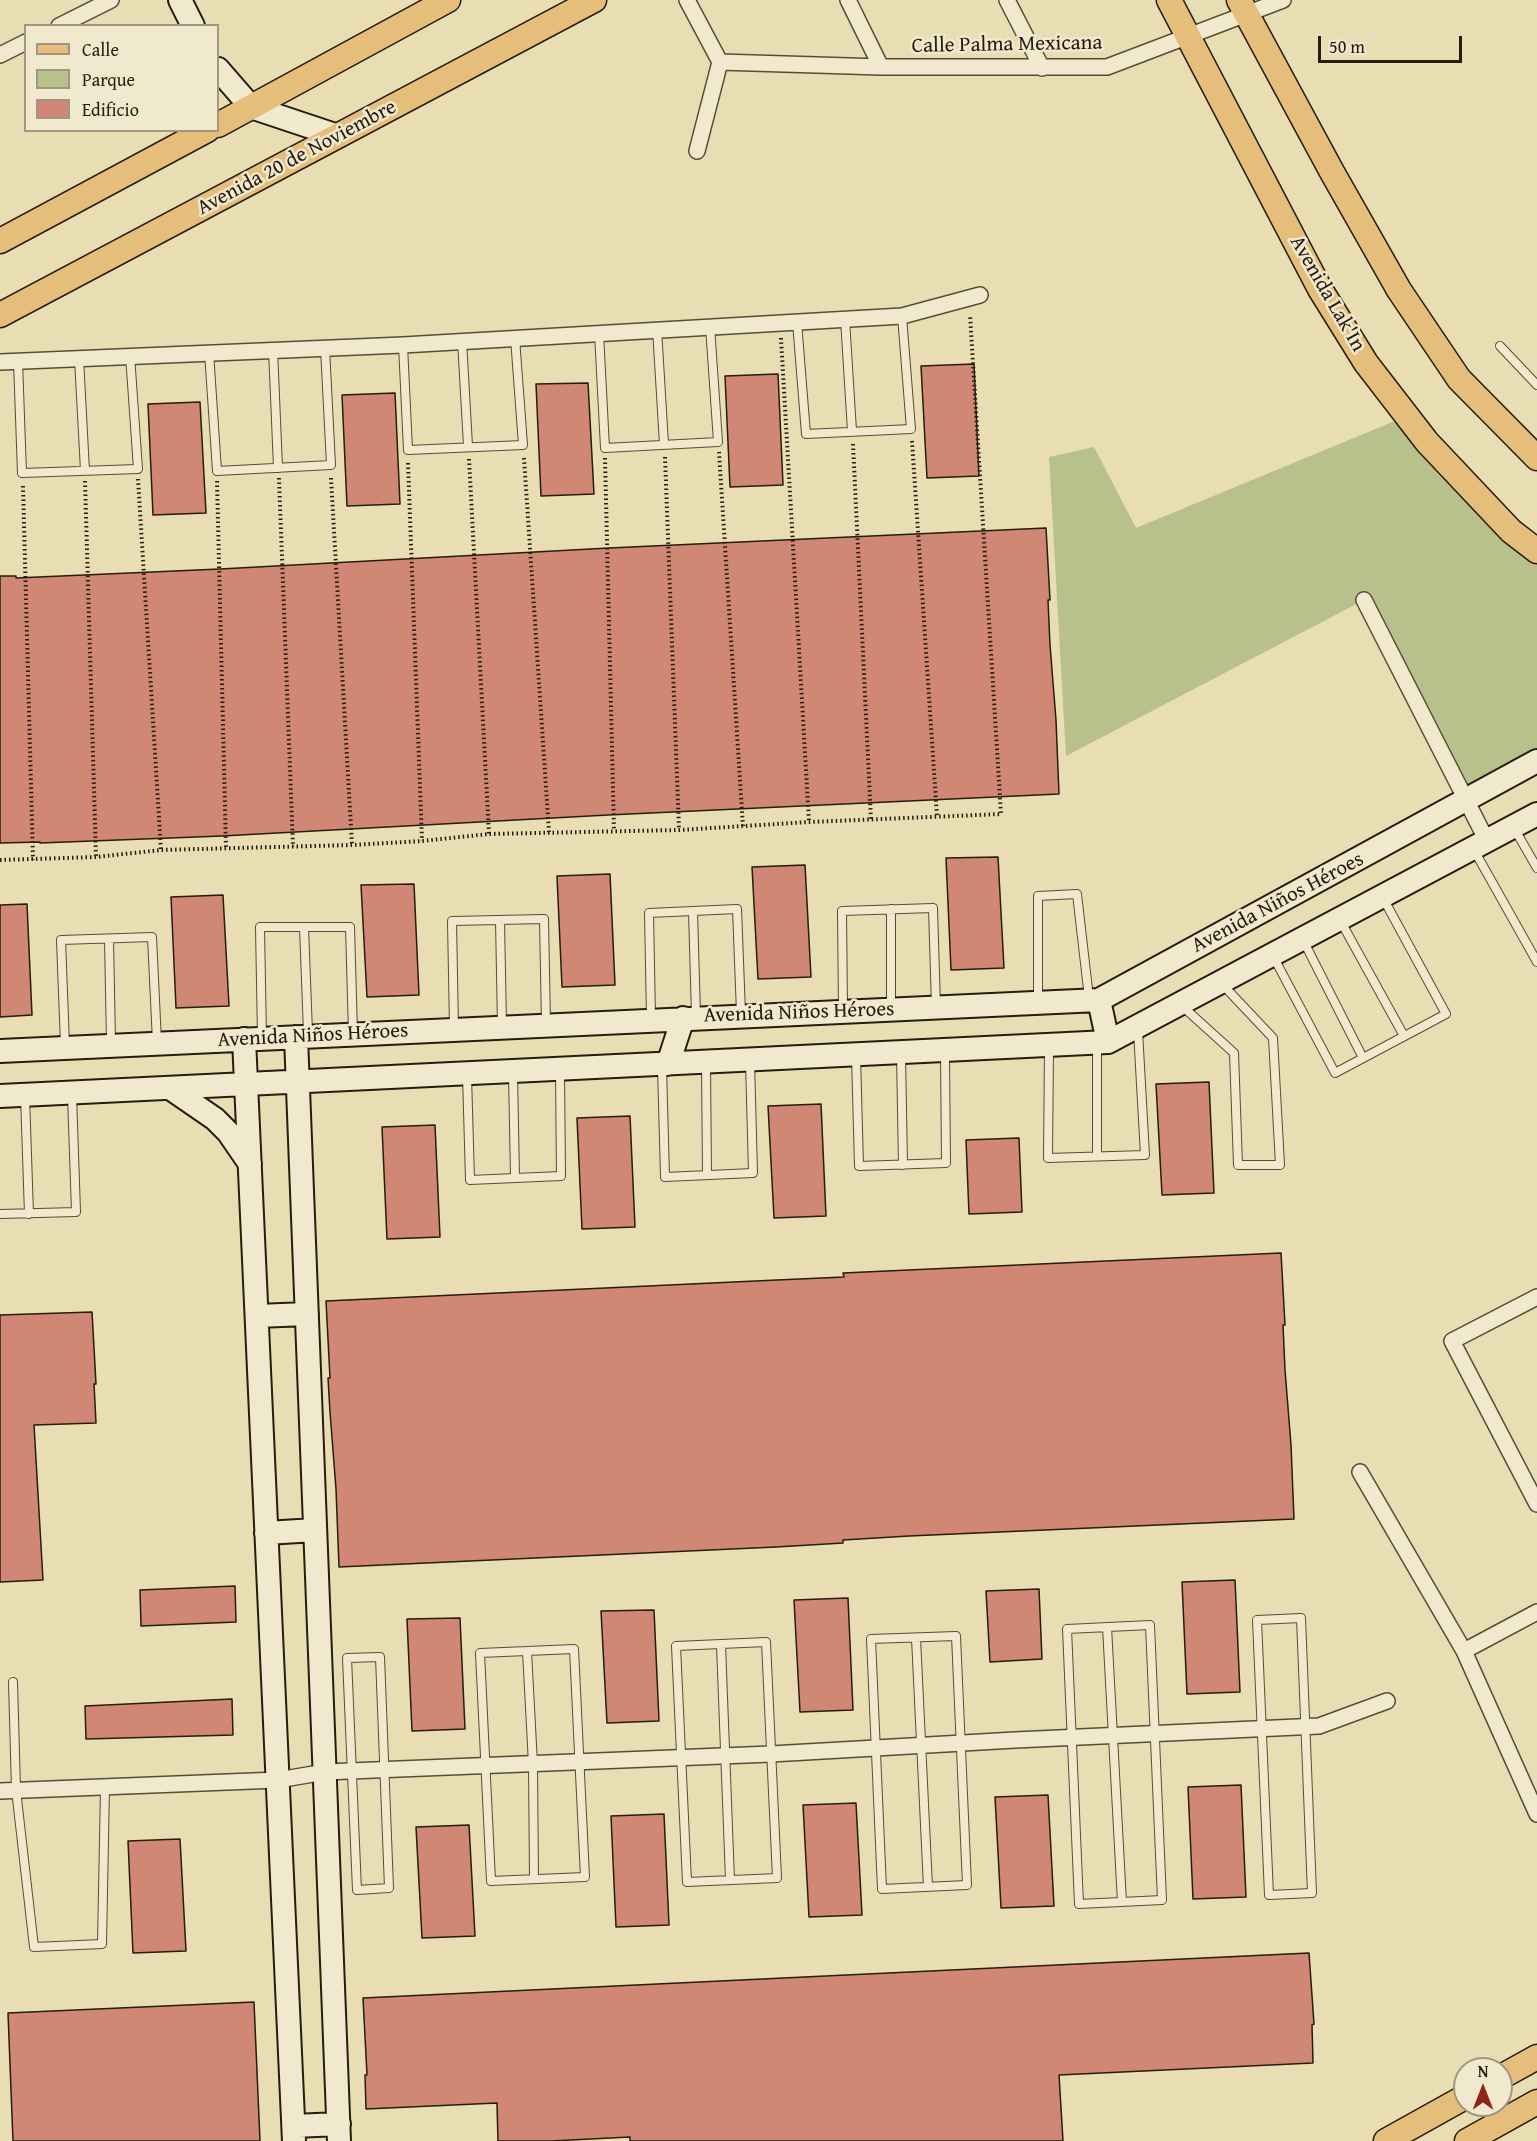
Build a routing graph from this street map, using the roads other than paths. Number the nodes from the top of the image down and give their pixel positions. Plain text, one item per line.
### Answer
1 (111, 0) edge
2 (180, 0) edge
3 (448, 0) edge
4 (594, 0) edge
5 (687, 0) edge
6 (848, 0) edge
7 (1007, 0) edge
8 (1169, 0) edge
9 (1283, 0) edge
10 (1243, 7) edge
11 (63, 24) edge
12 (192, 24) edge
13 (1188, 36) junction
14 (24, 43) edge
15 (0, 55) edge
16 (720, 63) junction
17 (881, 67) junction
18 (1042, 68) junction
19 (219, 70) edge
20 (251, 107) junction
21 (219, 124) edge
22 (203, 132) edge
23 (338, 136) junction
24 (697, 152) dead end
25 (0, 241) edge
26 (974, 297) road end
27 (0, 315) edge
28 (902, 316) junction
29 (845, 319) junction
30 (797, 322) junction
31 (710, 326) junction
32 (657, 329) junction
33 (599, 333) junction
34 (515, 338) junction
35 (462, 340) junction
36 (403, 345) junction
37 (1500, 346) dead end
38 (325, 348) junction
39 (273, 349) junction
40 (209, 352) junction
41 (130, 355) junction
42 (79, 358) junction
43 (18, 361) junction
44 (0, 362) edge
45 (1537, 386) edge
46 (852, 431) junction
47 (664, 444) junction
48 (468, 447) junction
49 (1535, 453) edge
50 (278, 468) junction
51 (85, 471) junction
52 (1537, 551) edge
53 (1364, 600) dead end
54 (1537, 761) edge
55 (1466, 801) junction
56 (1537, 814) edge
57 (1514, 826) junction
58 (1480, 845) junction
59 (1537, 868) edge
60 (1382, 897) junction
61 (891, 909) junction
62 (693, 911) junction
63 (1339, 919) junction
64 (500, 920) junction
65 (304, 927) junction
66 (109, 939) junction
67 (1302, 939) junction
68 (1272, 954) junction
69 (1537, 962) edge
70 (1221, 982) junction
71 (1094, 1000) junction
72 (1038, 1002) junction
73 (1180, 1004) junction
74 (936, 1007) junction
75 (891, 1009) junction
76 (843, 1011) junction
77 (741, 1015) junction
78 (690, 1018) junction
79 (651, 1019) junction
80 (546, 1025) junction
81 (1138, 1026) junction
82 (502, 1027) junction
83 (454, 1029) junction
84 (353, 1034) junction
85 (302, 1036) junction
86 (1404, 1036) junction
87 (253, 1039) junction
88 (1102, 1042) junction
89 (157, 1043) junction
90 (111, 1045) junction
91 (1048, 1045) junction
92 (65, 1048) junction
93 (945, 1050) junction
94 (0, 1051) edge
95 (901, 1052) junction
96 (856, 1055) junction
97 (1363, 1058) junction
98 (750, 1060) junction
99 (706, 1062) junction
100 (665, 1064) junction
101 (560, 1069) junction
102 (513, 1072) junction
103 (467, 1074) junction
104 (298, 1082) junction
105 (246, 1085) junction
106 (170, 1088) junction
107 (72, 1093) junction
108 (25, 1095) junction
109 (0, 1096) edge
110 (1097, 1156) junction
111 (250, 1164) junction
112 (903, 1165) junction
113 (707, 1175) junction
114 (515, 1178) junction
115 (0, 1214) edge
116 (29, 1214) junction
117 (1537, 1297) edge
118 (307, 1314) junction
119 (256, 1316) junction
120 (1360, 1472) dead end
121 (1537, 1504) edge
122 (315, 1530) junction
123 (266, 1533) junction
124 (1537, 1612) edge
125 (1107, 1627) junction
126 (916, 1638) junction
127 (721, 1645) junction
128 (527, 1651) junction
129 (1464, 1651) junction
130 (13, 1682) dead end
131 (1387, 1701) dead end
132 (1305, 1726) junction
133 (1262, 1729) junction
134 (1155, 1734) junction
135 (1113, 1736) junction
136 (1072, 1738) junction
137 (961, 1743) junction
138 (921, 1746) junction
139 (876, 1749) junction
140 (771, 1754) junction
141 (725, 1756) junction
142 (681, 1758) junction
143 (579, 1762) junction
144 (533, 1764) junction
145 (486, 1766) junction
146 (384, 1770) junction
147 (352, 1771) junction
148 (325, 1772) junction
149 (278, 1780) junction
150 (105, 1787) junction
151 (8, 1790) edge
152 (1537, 1814) edge
153 (534, 1879) junction
154 (730, 1880) junction
155 (928, 1887) junction
156 (1122, 1902) junction
157 (1537, 2057) edge
158 (1513, 2070) edge
159 (1537, 2103) edge
160 (1453, 2104) edge
161 (339, 2132) edge
162 (294, 2133) edge
163 (1401, 2137) edge
164 (1467, 2141) edge

1 - 11 street
2 - 12 main road
3 - 20 main road
4 - 23 main road, Avenida 20 de Noviembre
5 - 16 street
6 - 17 street
7 - 18 street
8 - 13 main road, Avenida Lak'In
9 - 10 street, Calle Palma Mexicana
10 - 13 street, Calle Palma Mexicana
10 - 49 main road
13 - 18 street, Calle Palma Mexicana
13 - 52 main road, Avenida Lak'In
14 - 15 street
16 - 17 street, Calle Palma Mexicana
16 - 24 street
17 - 18 street, Calle Palma Mexicana
19 - 20 main road
20 - 21 main road
20 - 23 main road
22 - 25 main road
23 - 27 main road, Avenida 20 de Noviembre
26 - 28 street
28 - 29 street
28 - 46 lane
29 - 30 street
29 - 46 lane
30 - 31 street
30 - 46 lane
31 - 32 street
31 - 47 lane
32 - 33 street
32 - 47 lane
33 - 34 street
33 - 47 lane
34 - 35 street
34 - 48 lane
35 - 36 street
35 - 48 lane
36 - 38 street
36 - 48 lane
37 - 45 lane
38 - 39 street
38 - 50 lane
39 - 40 street
39 - 50 lane
40 - 41 street
40 - 50 lane
41 - 42 street
41 - 51 lane
42 - 43 street
42 - 51 lane
43 - 44 street
43 - 51 lane
53 - 55 street
54 - 55 main road, Avenida Niños Héroes
55 - 58 street
55 - 71 main road, Avenida Niños Héroes
56 - 57 main road, Avenida Niños Héroes
57 - 58 main road, Avenida Niños Héroes
57 - 59 lane
58 - 60 main road, Avenida Niños Héroes
58 - 69 lane
60 - 63 main road, Avenida Niños Héroes
60 - 86 lane
61 - 74 lane
61 - 75 lane
61 - 76 lane
62 - 77 lane
62 - 78 lane
62 - 79 lane
63 - 67 main road, Avenida Niños Héroes
63 - 86 lane
64 - 80 lane
64 - 82 lane
64 - 83 lane
65 - 84 lane
65 - 85 lane
65 - 87 lane
66 - 89 lane
66 - 90 lane
66 - 92 lane
67 - 68 main road, Avenida Niños Héroes
67 - 97 lane
68 - 70 main road, Avenida Niños Héroes
68 - 97 lane
70 - 73 main road, Avenida Niños Héroes
70 - 73 lane
71 - 72 main road, Avenida Niños Héroes
71 - 72 lane
71 - 88 main road
72 - 74 main road, Avenida Niños Héroes
73 - 81 main road, Avenida Niños Héroes
74 - 75 main road, Avenida Niños Héroes
75 - 76 main road, Avenida Niños Héroes
76 - 77 main road, Avenida Niños Héroes
77 - 78 main road, Avenida Niños Héroes
78 - 79 main road, Avenida Niños Héroes
78 - 100 main road
79 - 80 main road, Avenida Niños Héroes
80 - 82 main road, Avenida Niños Héroes
81 - 88 main road, Avenida Niños Héroes
81 - 110 lane
82 - 83 main road, Avenida Niños Héroes
83 - 84 main road, Avenida Niños Héroes
84 - 85 main road, Avenida Niños Héroes
85 - 87 main road, Avenida Niños Héroes
85 - 104 main road
86 - 97 lane
87 - 89 main road, Avenida Niños Héroes
87 - 105 main road
88 - 91 main road, Avenida Niños Héroes
88 - 110 lane
89 - 90 main road, Avenida Niños Héroes
90 - 92 main road, Avenida Niños Héroes
91 - 93 main road, Avenida Niños Héroes
91 - 110 lane
92 - 94 main road, Avenida Niños Héroes
93 - 95 main road, Avenida Niños Héroes
93 - 112 lane
95 - 96 main road, Avenida Niños Héroes
95 - 112 lane
96 - 98 main road, Avenida Niños Héroes
96 - 112 lane
98 - 99 main road, Avenida Niños Héroes
98 - 113 lane
99 - 100 main road, Avenida Niños Héroes
99 - 113 lane
100 - 101 main road, Avenida Niños Héroes
100 - 113 lane
101 - 102 main road, Avenida Niños Héroes
101 - 114 lane
102 - 103 main road, Avenida Niños Héroes
102 - 114 lane
103 - 104 main road, Avenida Niños Héroes
103 - 114 lane
104 - 105 main road, Avenida Niños Héroes
104 - 118 main road
105 - 106 main road, Avenida Niños Héroes
105 - 111 main road
106 - 107 main road, Avenida Niños Héroes
106 - 111 main road
107 - 108 main road, Avenida Niños Héroes
107 - 116 lane
108 - 109 main road, Avenida Niños Héroes
108 - 116 lane
111 - 119 main road
115 - 116 lane
117 - 121 street
118 - 119 main road
118 - 122 main road
119 - 123 main road
120 - 129 street
122 - 123 main road
122 - 148 main road
123 - 149 main road
124 - 129 street
125 - 134 lane
125 - 135 lane
125 - 136 lane
126 - 137 lane
126 - 138 lane
126 - 139 lane
127 - 140 lane
127 - 141 lane
127 - 142 lane
128 - 143 lane
128 - 144 lane
128 - 145 lane
129 - 152 street
130 - 151 lane
131 - 132 street
132 - 133 street
132 - 133 lane
132 - 133 lane
133 - 134 street
134 - 135 street
134 - 156 lane
135 - 136 street
135 - 156 lane
136 - 137 street
136 - 156 lane
137 - 138 street
137 - 155 lane
138 - 139 street
138 - 155 lane
139 - 140 street
139 - 155 lane
140 - 141 street
140 - 154 lane
141 - 142 street
141 - 154 lane
142 - 143 street
142 - 154 lane
143 - 144 street
143 - 153 lane
144 - 145 street
144 - 153 lane
145 - 146 street
145 - 153 lane
146 - 147 street
146 - 147 lane
146 - 147 lane
147 - 148 street
148 - 149 street
148 - 161 main road
149 - 150 street
149 - 162 main road
150 - 151 street
150 - 151 lane
157 - 158 main road
159 - 164 main road
160 - 163 main road
161 - 162 main road

